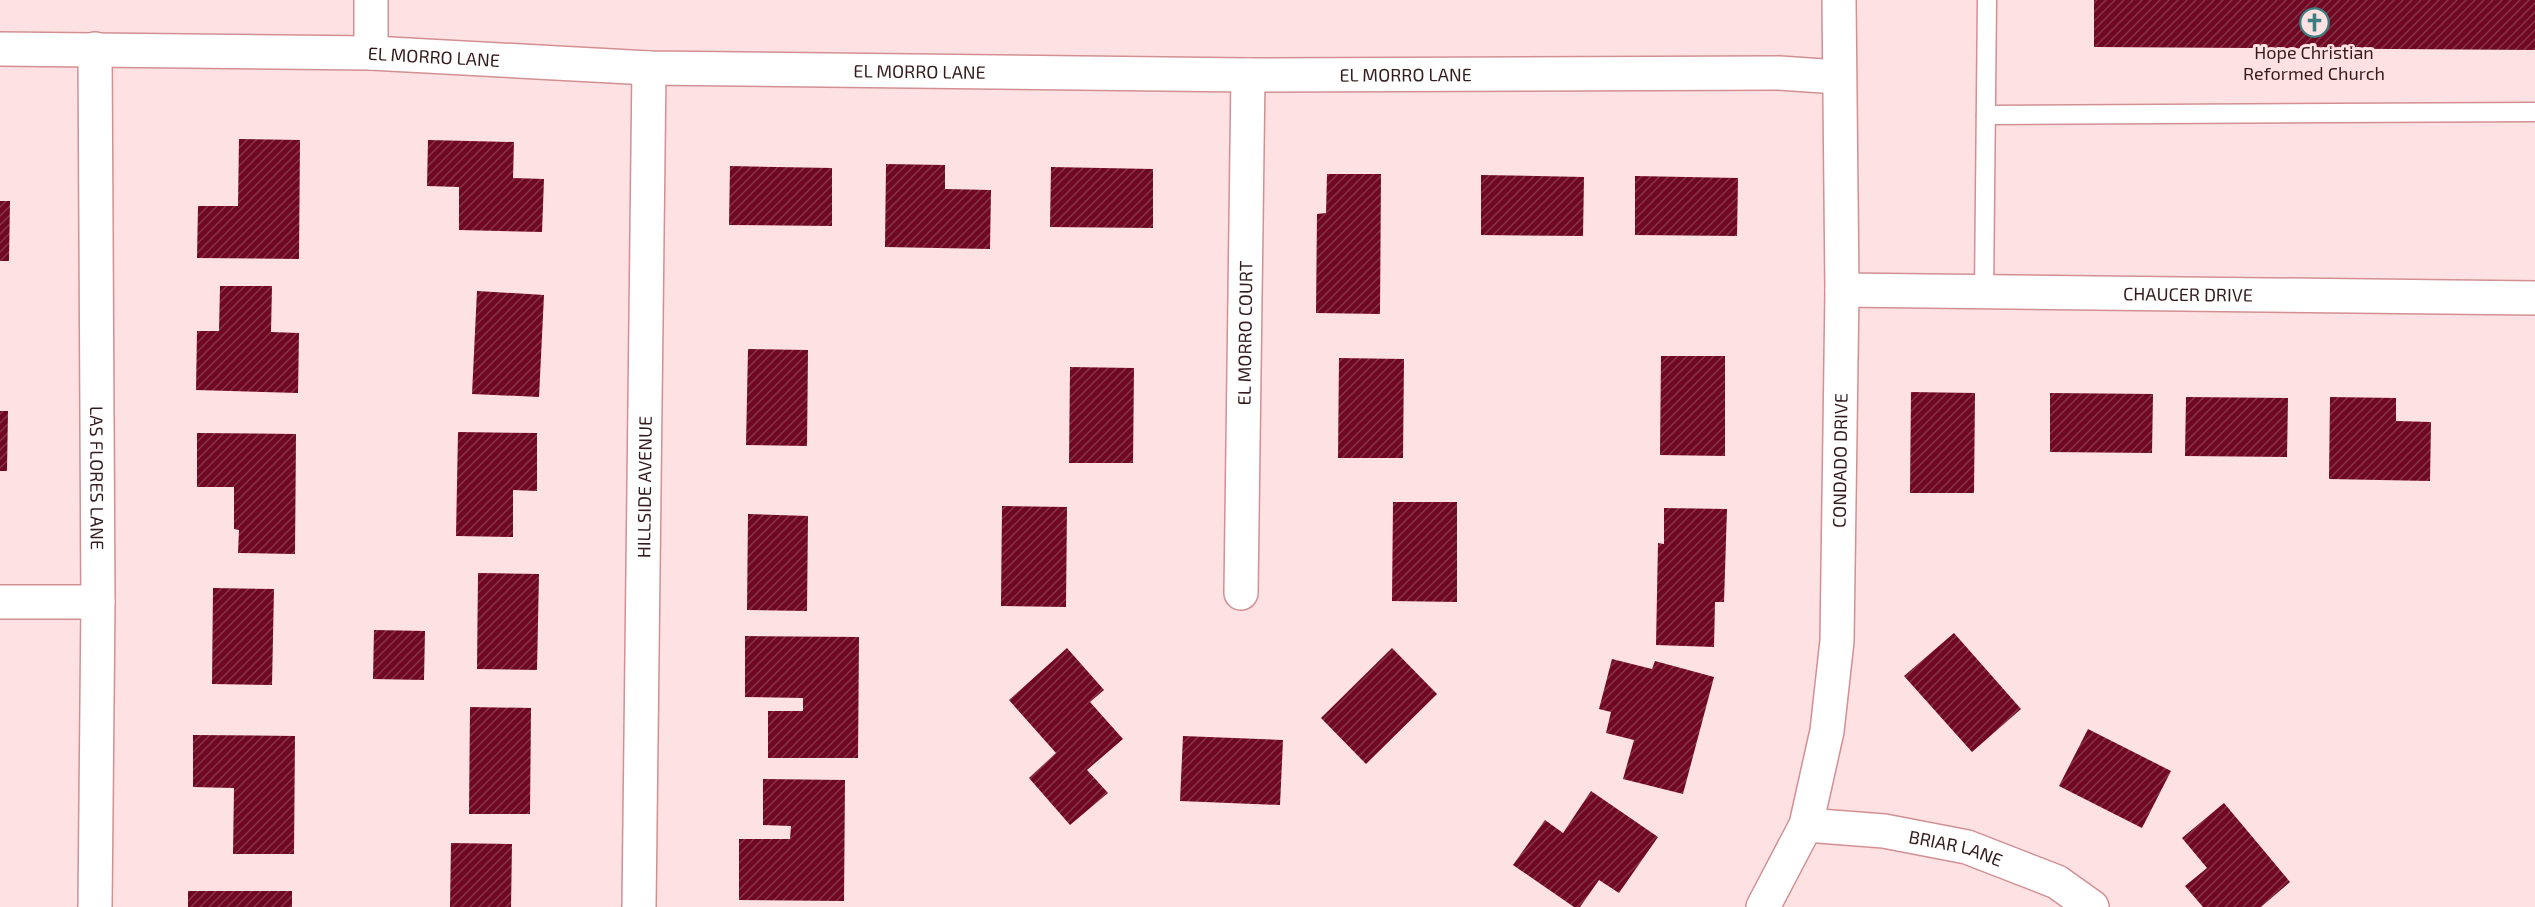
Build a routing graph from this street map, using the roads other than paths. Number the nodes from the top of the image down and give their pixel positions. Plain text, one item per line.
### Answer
1 (371, 0) edge
2 (1839, 0) edge
3 (1987, 0) edge
4 (0, 49) edge
5 (95, 49) junction
6 (370, 53) junction
7 (649, 68) junction
8 (1248, 75) junction
9 (1838, 77) junction
10 (2535, 112) edge
11 (1986, 115) junction
12 (1842, 290) junction
13 (1984, 293) junction
14 (2535, 298) edge
15 (1240, 593) dead end
16 (0, 602) edge
17 (98, 602) junction
18 (1806, 825) junction
19 (95, 907) edge
20 (639, 907) edge
21 (1763, 907) edge
22 (2092, 907) edge

1 - 6 street
2 - 9 street, CONDADO DRIVE
3 - 11 lane
4 - 5 street, EL MORRO LANE
5 - 6 street, EL MORRO LANE
5 - 17 street, LAS FLORES LANE
6 - 7 street, EL MORRO LANE
7 - 8 street, EL MORRO LANE
7 - 20 street, HILLSIDE AVENUE
8 - 9 street, EL MORRO LANE
8 - 15 street, EL MORRO COURT
9 - 12 street, CONDADO DRIVE
10 - 11 lane
11 - 13 lane
12 - 13 street, CHAUCER DRIVE
12 - 18 street, CONDADO DRIVE
13 - 14 street, CHAUCER DRIVE
16 - 17 street
17 - 19 street, LAS FLORES LANE
18 - 21 street, CONDADO DRIVE
18 - 22 street, BRIAR LANE

